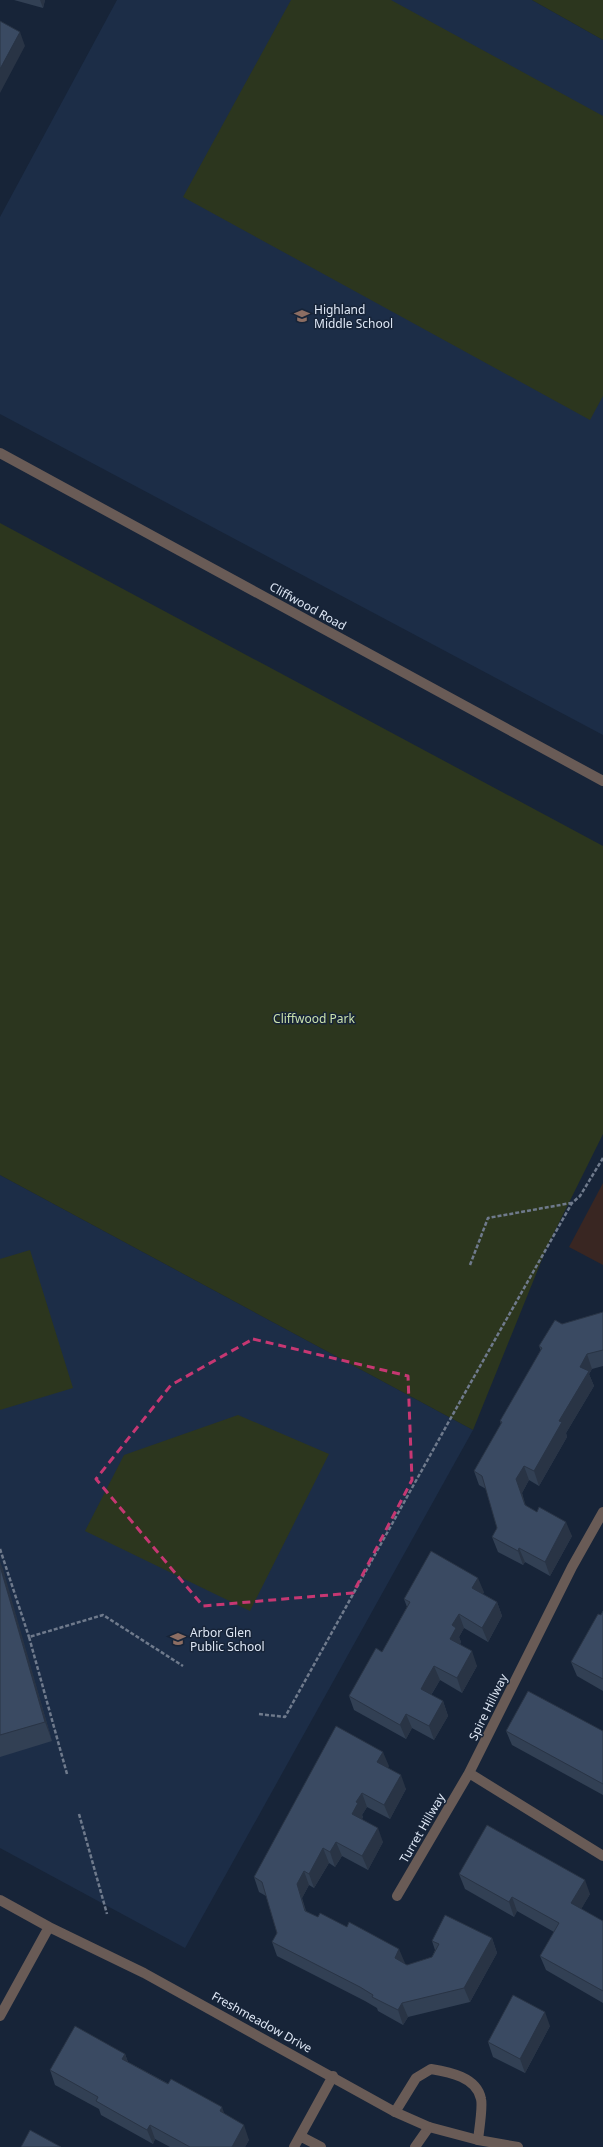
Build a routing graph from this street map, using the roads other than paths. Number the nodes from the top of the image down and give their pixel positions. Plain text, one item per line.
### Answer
1 (0, 453) edge
2 (603, 781) edge
3 (603, 1512) edge
4 (469, 1773) junction
5 (603, 1856) edge
6 (397, 1896) dead end
7 (0, 1900) edge
8 (49, 1928) junction
9 (0, 2016) edge
10 (333, 2076) junction
11 (395, 2112) junction
12 (429, 2127) junction
13 (300, 2136) junction
14 (478, 2140) junction
15 (507, 2146) edge
16 (294, 2147) edge
17 (321, 2147) edge
18 (415, 2147) edge
19 (518, 2147) edge

1 - 2 street, Cliffwood Road
3 - 4 street, Spire Hillway
4 - 5 street
4 - 6 street, Turret Hillway
7 - 8 street, Freshmeadow Drive
8 - 9 street
8 - 10 street, Freshmeadow Drive
10 - 11 street, Freshmeadow Drive
10 - 13 street
11 - 12 street, Freshmeadow Drive
11 - 14 street
12 - 14 street, Freshmeadow Drive
12 - 18 street
13 - 16 street
13 - 17 street
14 - 15 street, Freshmeadow Drive
15 - 19 street, Freshmeadow Drive

